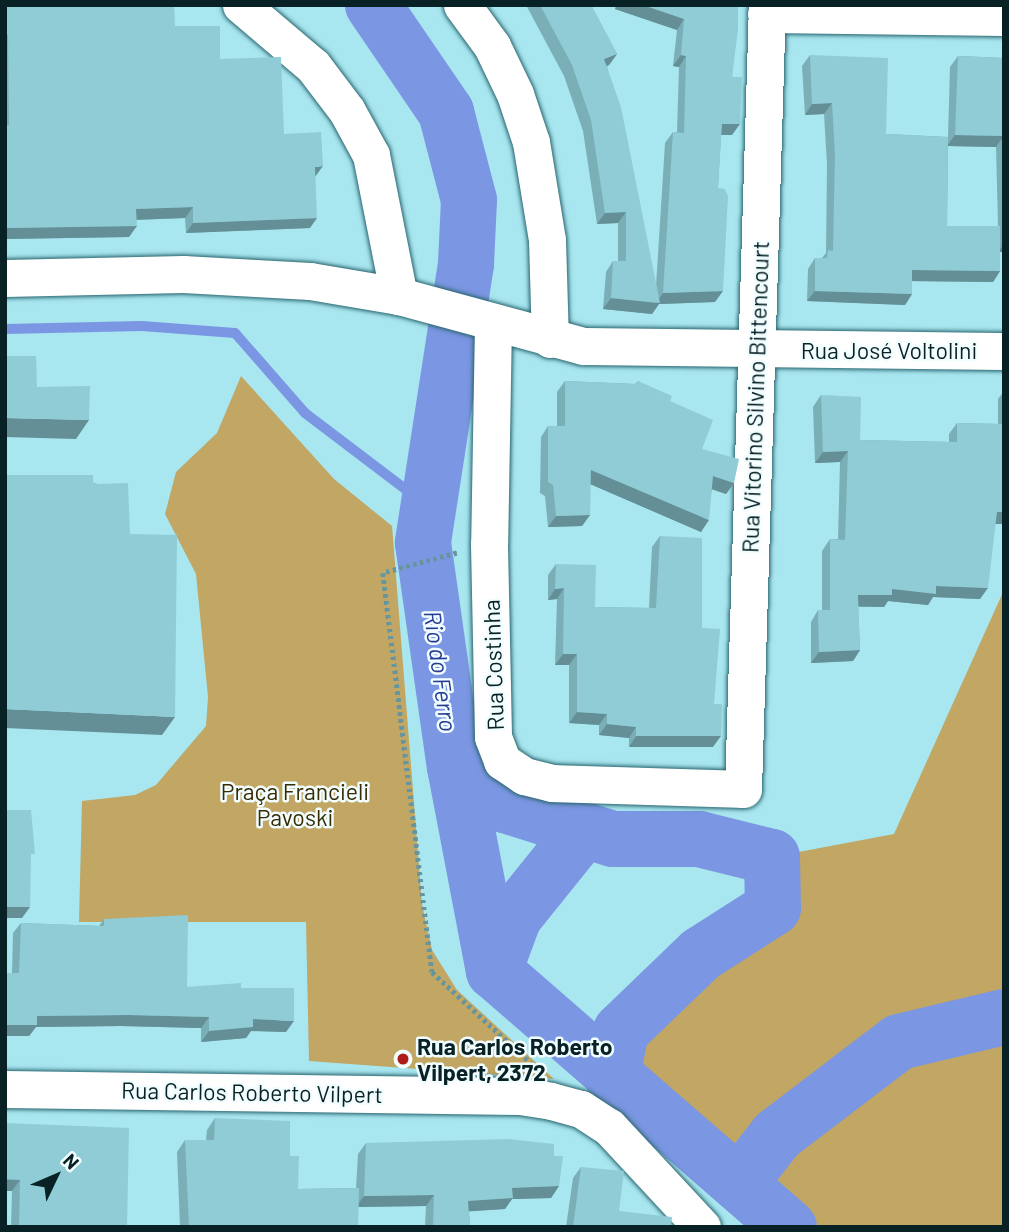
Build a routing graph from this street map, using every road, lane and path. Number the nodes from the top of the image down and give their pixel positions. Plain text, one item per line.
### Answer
1 (241, 5) edge
2 (462, 5) edge
3 (766, 10) edge
4 (1004, 17) edge
5 (5, 278) edge
6 (415, 300) junction
7 (488, 321) junction
8 (550, 339) junction
9 (756, 350) junction
10 (1004, 351) edge
11 (489, 544) junction
12 (743, 789) joint
13 (542, 1073) dead end
14 (5, 1089) edge
15 (702, 1227) edge

1 - 6 street
2 - 8 street
3 - 4 street
3 - 9 street, Rua Vitorino Silvino Bittencourt
5 - 6 street, Rua José Voltolini
6 - 7 street, Rua José Voltolini
7 - 8 street, Rua José Voltolini
7 - 11 street, Rua Costinha
8 - 9 street, Rua José Voltolini
9 - 10 street, Rua José Voltolini
9 - 12 street, Rua Vitorino Silvino Bittencourt
11 - 12 street, Rua Costinha
11 - 13 path
14 - 15 street, Rua Carlos Roberto Vilpert

